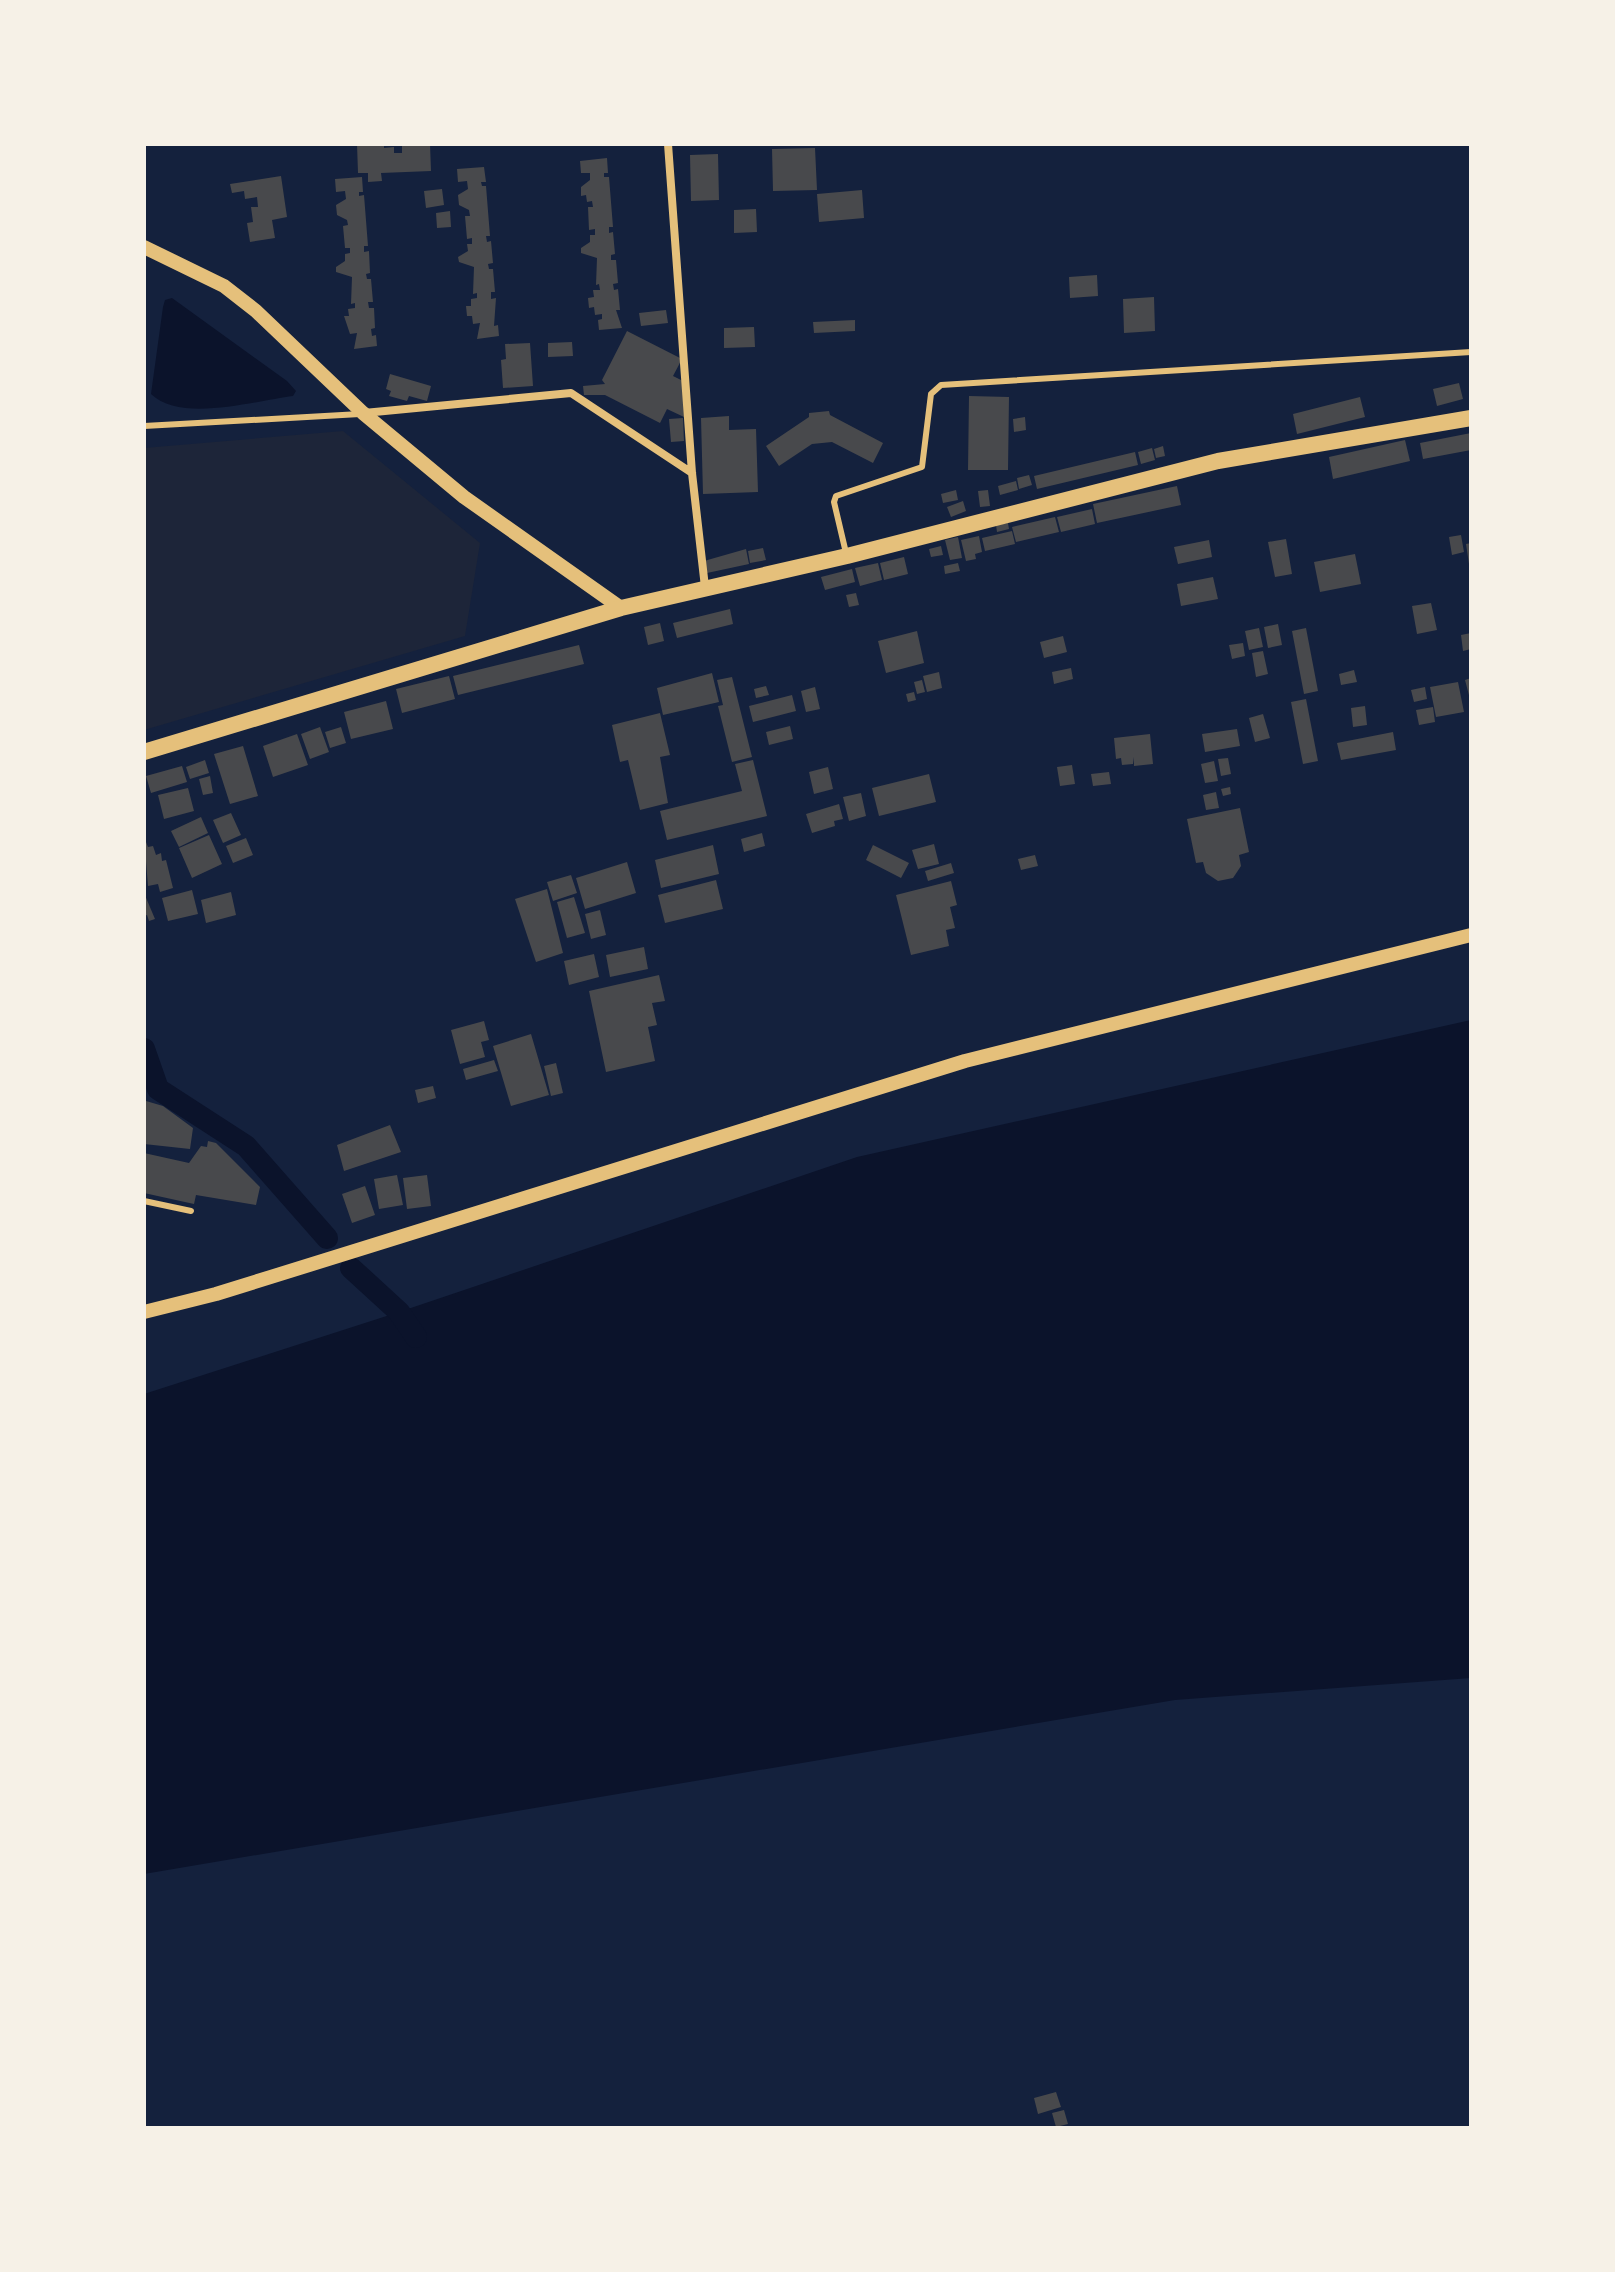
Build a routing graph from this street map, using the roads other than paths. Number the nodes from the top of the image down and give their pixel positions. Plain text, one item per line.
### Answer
1 (668, 144) edge
2 (144, 247) edge
3 (1471, 352) edge
4 (363, 413) junction
5 (1471, 418) edge
6 (144, 426) edge
7 (692, 473) junction
8 (847, 556) junction
9 (705, 587) junction
10 (621, 608) junction
11 (144, 752) edge
12 (1471, 935) edge
13 (144, 1201) edge
14 (191, 1211) dead end
15 (144, 1312) edge

1 - 7 street
2 - 4 street
3 - 8 lane
4 - 6 lane
4 - 7 street
4 - 10 street
5 - 8 main road
7 - 9 street
8 - 9 main road
9 - 10 main road
10 - 11 main road
12 - 15 street
13 - 14 lane

